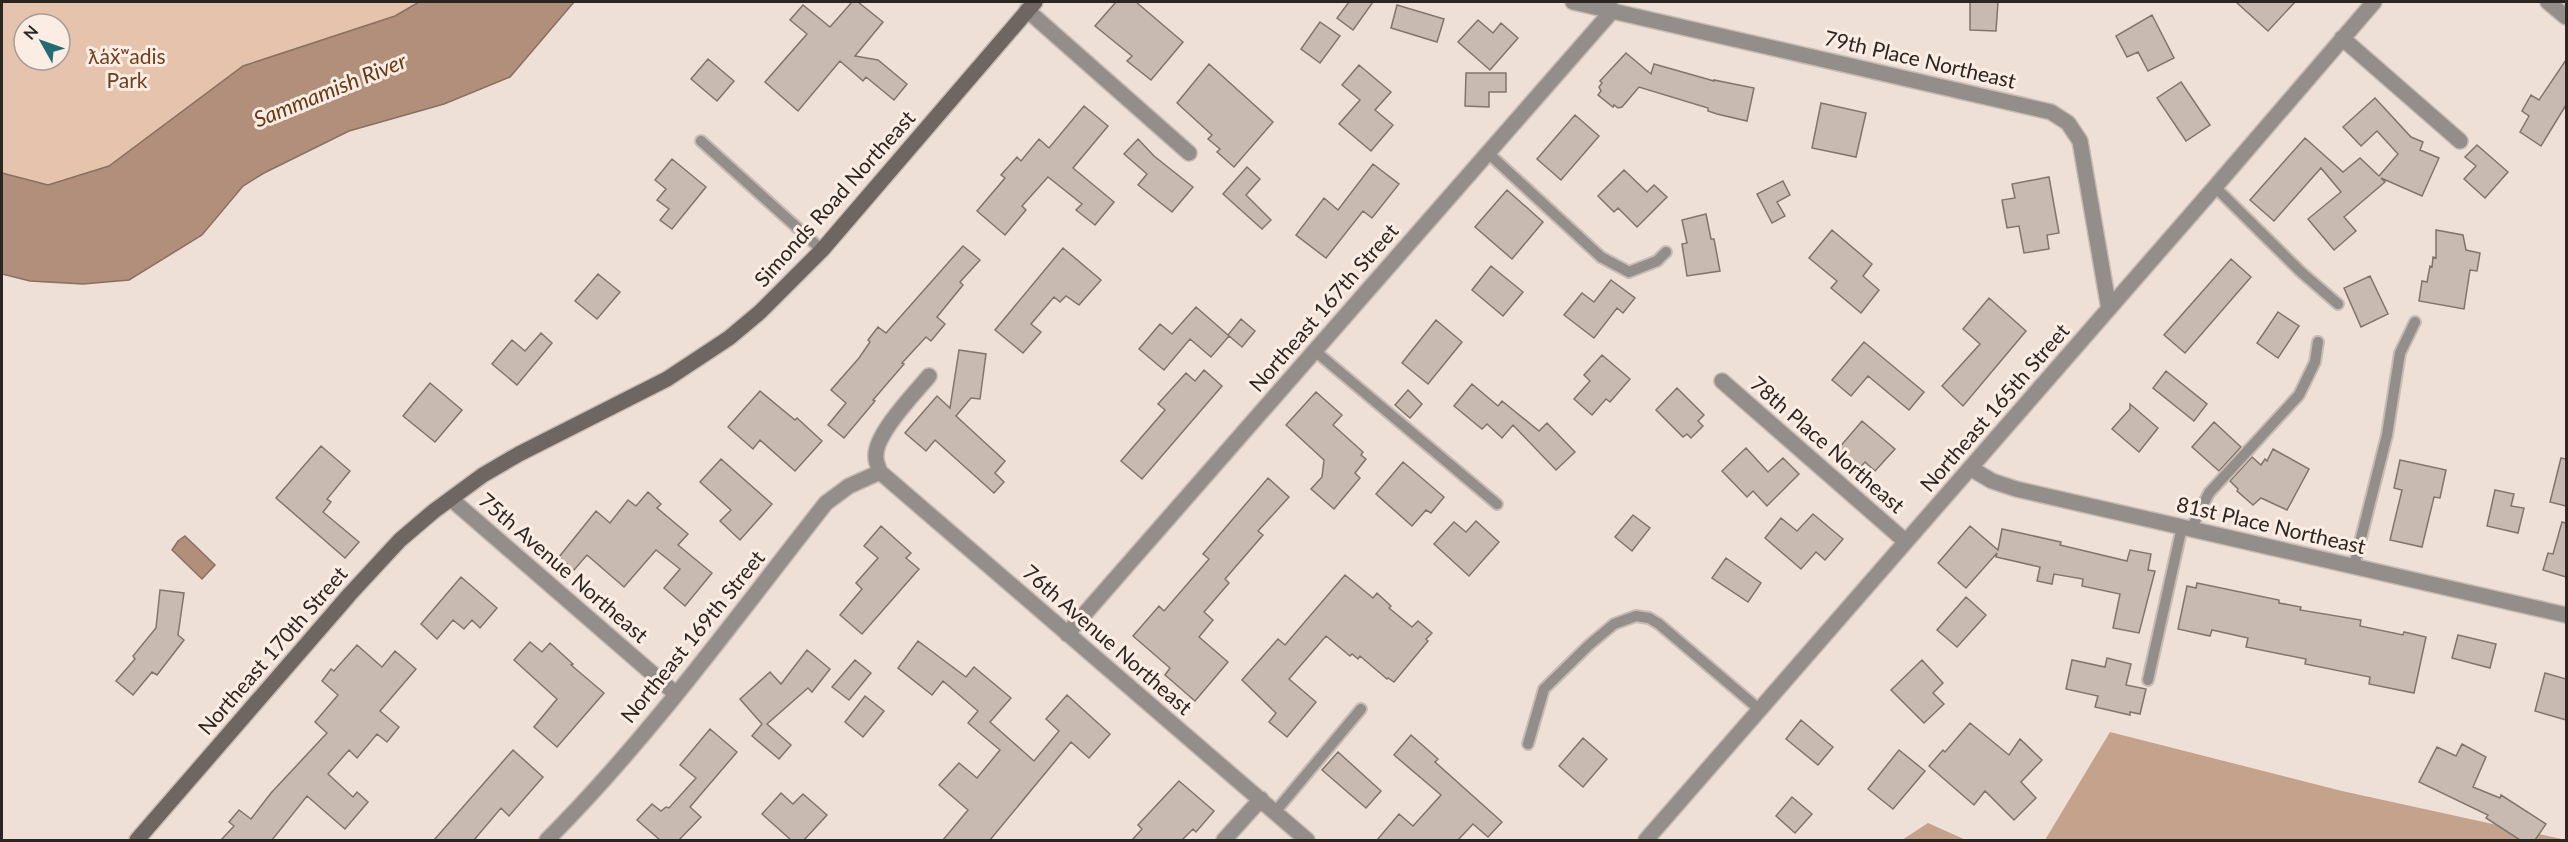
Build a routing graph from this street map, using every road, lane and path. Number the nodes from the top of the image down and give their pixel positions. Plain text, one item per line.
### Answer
1 (1573, 2) edge
2 (2374, 2) edge
3 (2548, 2) edge
4 (1031, 6) edge
5 (1613, 10) junction
6 (2566, 17) edge
7 (2342, 38) junction
8 (701, 141) dead end
9 (2460, 141) dead end
10 (1189, 153) dead end
11 (1488, 153) junction
12 (2215, 187) junction
13 (822, 250) junction
14 (1666, 252) dead end
15 (2338, 304) dead end
16 (2109, 309) junction
17 (2415, 322) dead end
18 (2318, 342) dead end
19 (1315, 351) junction
20 (929, 376) dead end
21 (1722, 381) dead end
22 (1970, 468) junction
23 (880, 472) junction
24 (451, 499) junction
25 (1497, 504) dead end
26 (2186, 528) junction
27 (1905, 541) junction
28 (2354, 566) junction
29 (2566, 615) edge
30 (1067, 634) junction
31 (2148, 680) dead end
32 (676, 694) junction
33 (1361, 709) dead end
34 (1760, 710) junction
35 (1528, 744) dead end
36 (1261, 799) junction
37 (1275, 812) junction
38 (137, 840) edge
39 (547, 840) edge
40 (1224, 840) edge
41 (1307, 840) edge
42 (1646, 840) edge

1 - 5 street, 79th Place Northeast
2 - 7 street, Northeast 165th Street
3 - 6 street
4 - 10 street
4 - 13 main road, Simonds Road Northeast
5 - 11 street, Northeast 167th Street
5 - 16 street, 79th Place Northeast
7 - 9 street
7 - 12 street, Northeast 165th Street
8 - 13 lane
11 - 14 lane
11 - 19 street, Northeast 167th Street
12 - 15 lane
12 - 16 street, Northeast 165th Street
13 - 24 main road, Simonds Road Northeast
16 - 22 street, Northeast 165th Street
17 - 28 lane
18 - 26 lane
19 - 25 lane
19 - 30 street, Northeast 167th Street
20 - 23 street
21 - 27 street, 78th Place Northeast
22 - 26 street, 81st Place Northeast
22 - 27 street, Northeast 165th Street
23 - 30 street, 76th Avenue Northeast
23 - 32 street, Northeast 169th Street
24 - 32 street, 75th Avenue Northeast
24 - 38 main road, Northeast 170th Street
26 - 28 street, 81st Place Northeast
26 - 31 lane
27 - 34 street, Northeast 165th Street
28 - 29 street, 81st Place Northeast
30 - 36 street, 76th Avenue Northeast
32 - 39 street, Northeast 169th Street
33 - 37 lane
34 - 35 lane
34 - 42 street, Northeast 165th Street
36 - 37 street, 76th Avenue Northeast
36 - 40 street
37 - 41 street, 76th Avenue Northeast

